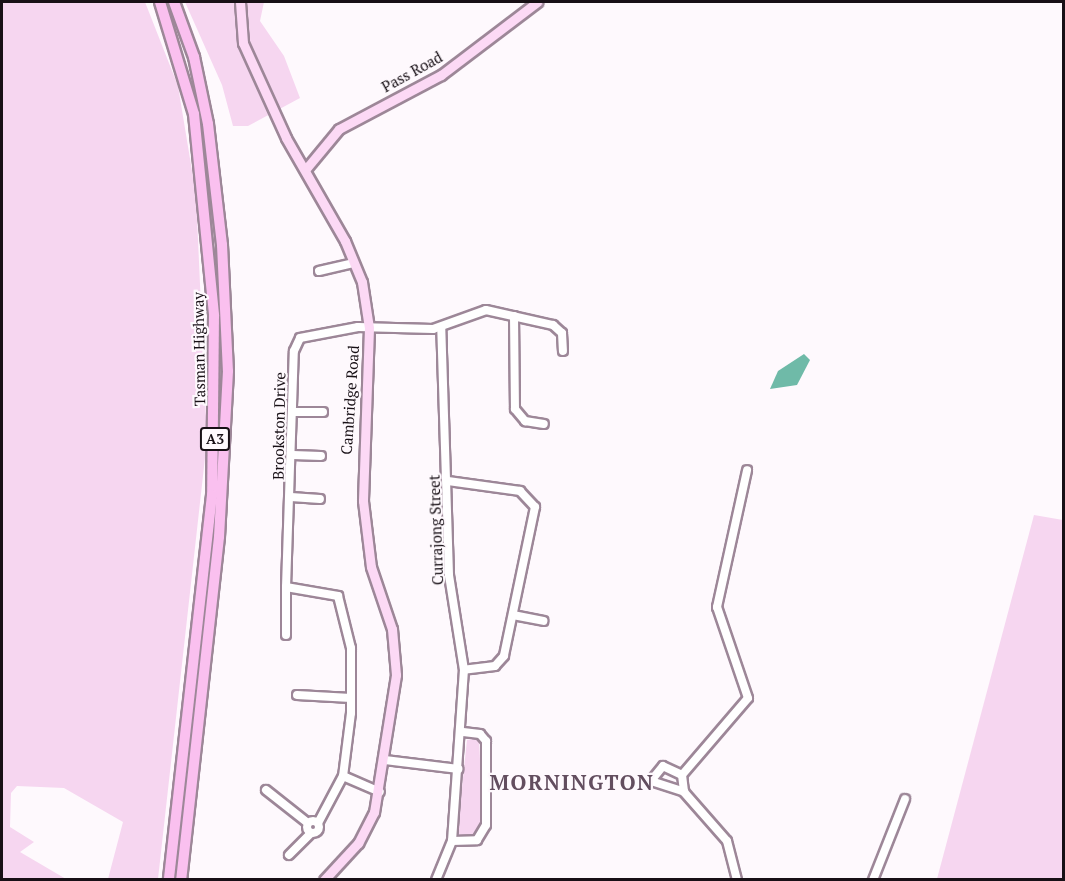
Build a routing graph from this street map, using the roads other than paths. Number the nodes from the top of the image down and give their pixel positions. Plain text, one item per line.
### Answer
1 (160, 2) edge
2 (174, 2) edge
3 (240, 2) edge
4 (537, 2) edge
5 (305, 170) junction
6 (354, 263) junction
7 (319, 271) dead end
8 (514, 316) junction
9 (441, 327) junction
10 (369, 328) junction
11 (563, 351) dead end
12 (293, 412) junction
13 (323, 412) dead end
14 (544, 424) dead end
15 (293, 455) junction
16 (321, 456) dead end
17 (747, 470) dead end
18 (448, 481) junction
19 (291, 497) junction
20 (320, 499) dead end
21 (286, 587) junction
22 (513, 615) junction
23 (543, 621) dead end
24 (286, 635) dead end
25 (464, 670) junction
26 (297, 695) dead end
27 (351, 698) junction
28 (463, 732) junction
29 (385, 760) junction
30 (458, 769) junction
31 (682, 775) junction
32 (343, 776) junction
33 (266, 789) dead end
34 (380, 792) junction
35 (684, 792) junction
36 (904, 799) dead end
37 (308, 823) junction
38 (318, 823) junction
39 (310, 833) junction
40 (452, 841) junction
41 (289, 855) dead end
42 (169, 879) edge
43 (181, 879) edge
44 (324, 879) edge
45 (436, 879) edge
46 (737, 879) edge
47 (873, 879) edge

1 - 42 highway, Tasman Highway / A3
2 - 43 highway, Tasman Highway / A3
3 - 5 main road, Cambridge Road
4 - 5 main road, Pass Road
5 - 6 main road, Cambridge Road
6 - 7 street
6 - 10 main road, Cambridge Road
8 - 9 street
8 - 11 street
8 - 14 street
9 - 10 street
9 - 18 street, Currajong Street
10 - 12 street, Brookston Drive
10 - 29 main road, Cambridge Road
12 - 13 street
12 - 15 street, Brookston Drive
15 - 16 street
15 - 19 street, Brookston Drive
17 - 31 street
18 - 22 street
18 - 25 street, Currajong Street
19 - 20 street
19 - 21 street, Brookston Drive
21 - 24 street, Brookston Drive
21 - 27 street
22 - 23 street
22 - 25 street
25 - 28 street, Currajong Street
26 - 27 street
27 - 32 street
28 - 30 street, Currajong Street
28 - 40 street
29 - 30 street
29 - 34 main road, Cambridge Road
30 - 40 street, Currajong Street
31 - 35 street
31 - 35 street
32 - 34 street
32 - 38 street
33 - 37 street
34 - 44 main road, Cambridge Road
35 - 46 street
36 - 47 street
37 - 38 street
37 - 39 street
38 - 39 street
39 - 41 street
40 - 45 street, Currajong Street

